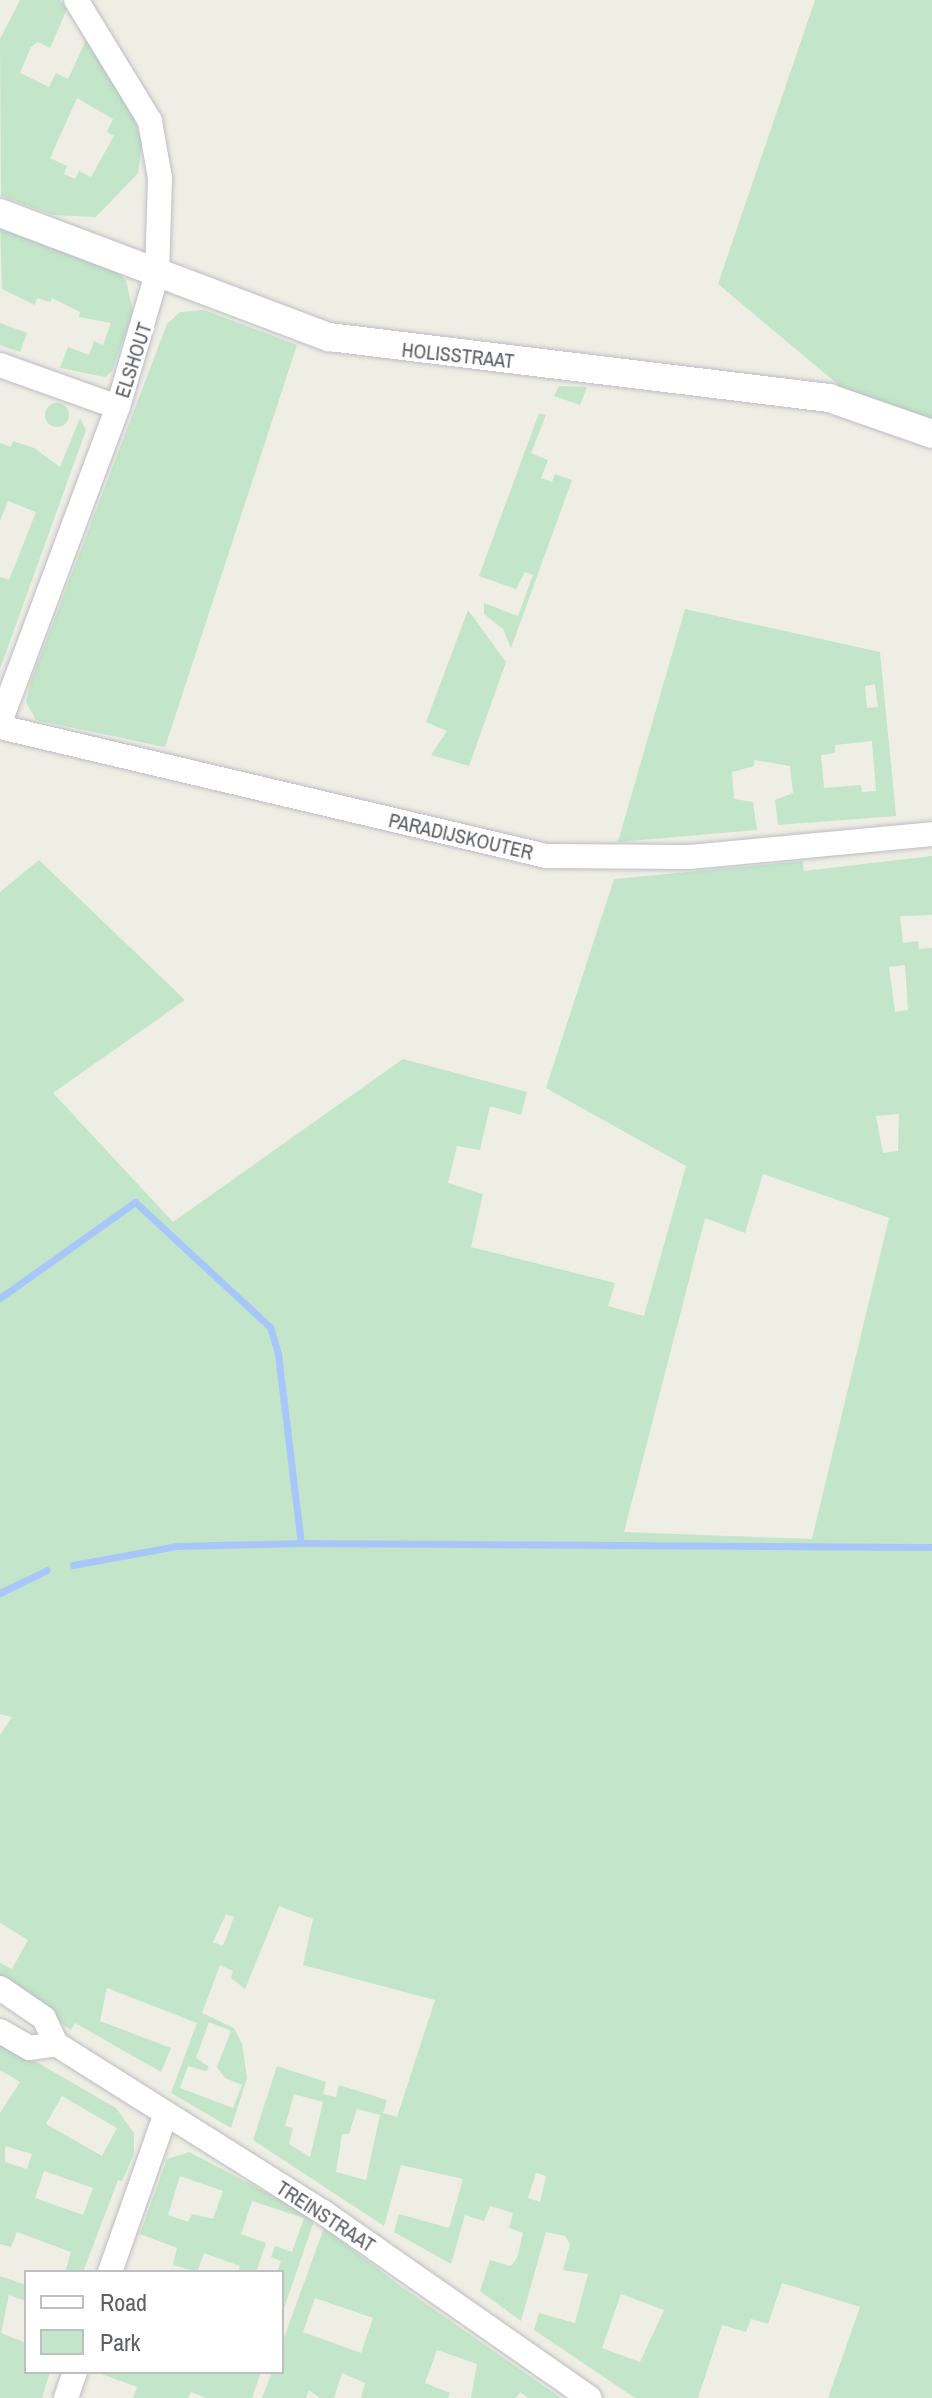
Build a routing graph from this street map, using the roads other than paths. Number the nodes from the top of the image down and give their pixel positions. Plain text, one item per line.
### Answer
1 (76, 0) edge
2 (0, 213) edge
3 (157, 274) junction
4 (0, 365) edge
5 (118, 407) junction
6 (932, 434) edge
7 (0, 725) edge
8 (932, 834) edge
9 (0, 1988) edge
10 (0, 2031) edge
11 (56, 2044) junction
12 (165, 2116) junction
13 (111, 2270) edge
14 (74, 2374) edge
15 (66, 2398) edge
16 (590, 2398) edge

1 - 3 street, ELSHOUT
2 - 3 street, HOLISSTRAAT
3 - 5 street, ELSHOUT
3 - 6 street, HOLISSTRAAT
4 - 5 street
5 - 7 street, ELSHOUT
7 - 8 street, PARADIJSKOUTER
9 - 11 street
10 - 11 street, TREINSTRAAT
11 - 12 street, TREINSTRAAT
12 - 13 street
12 - 16 street, TREINSTRAAT
14 - 15 street

